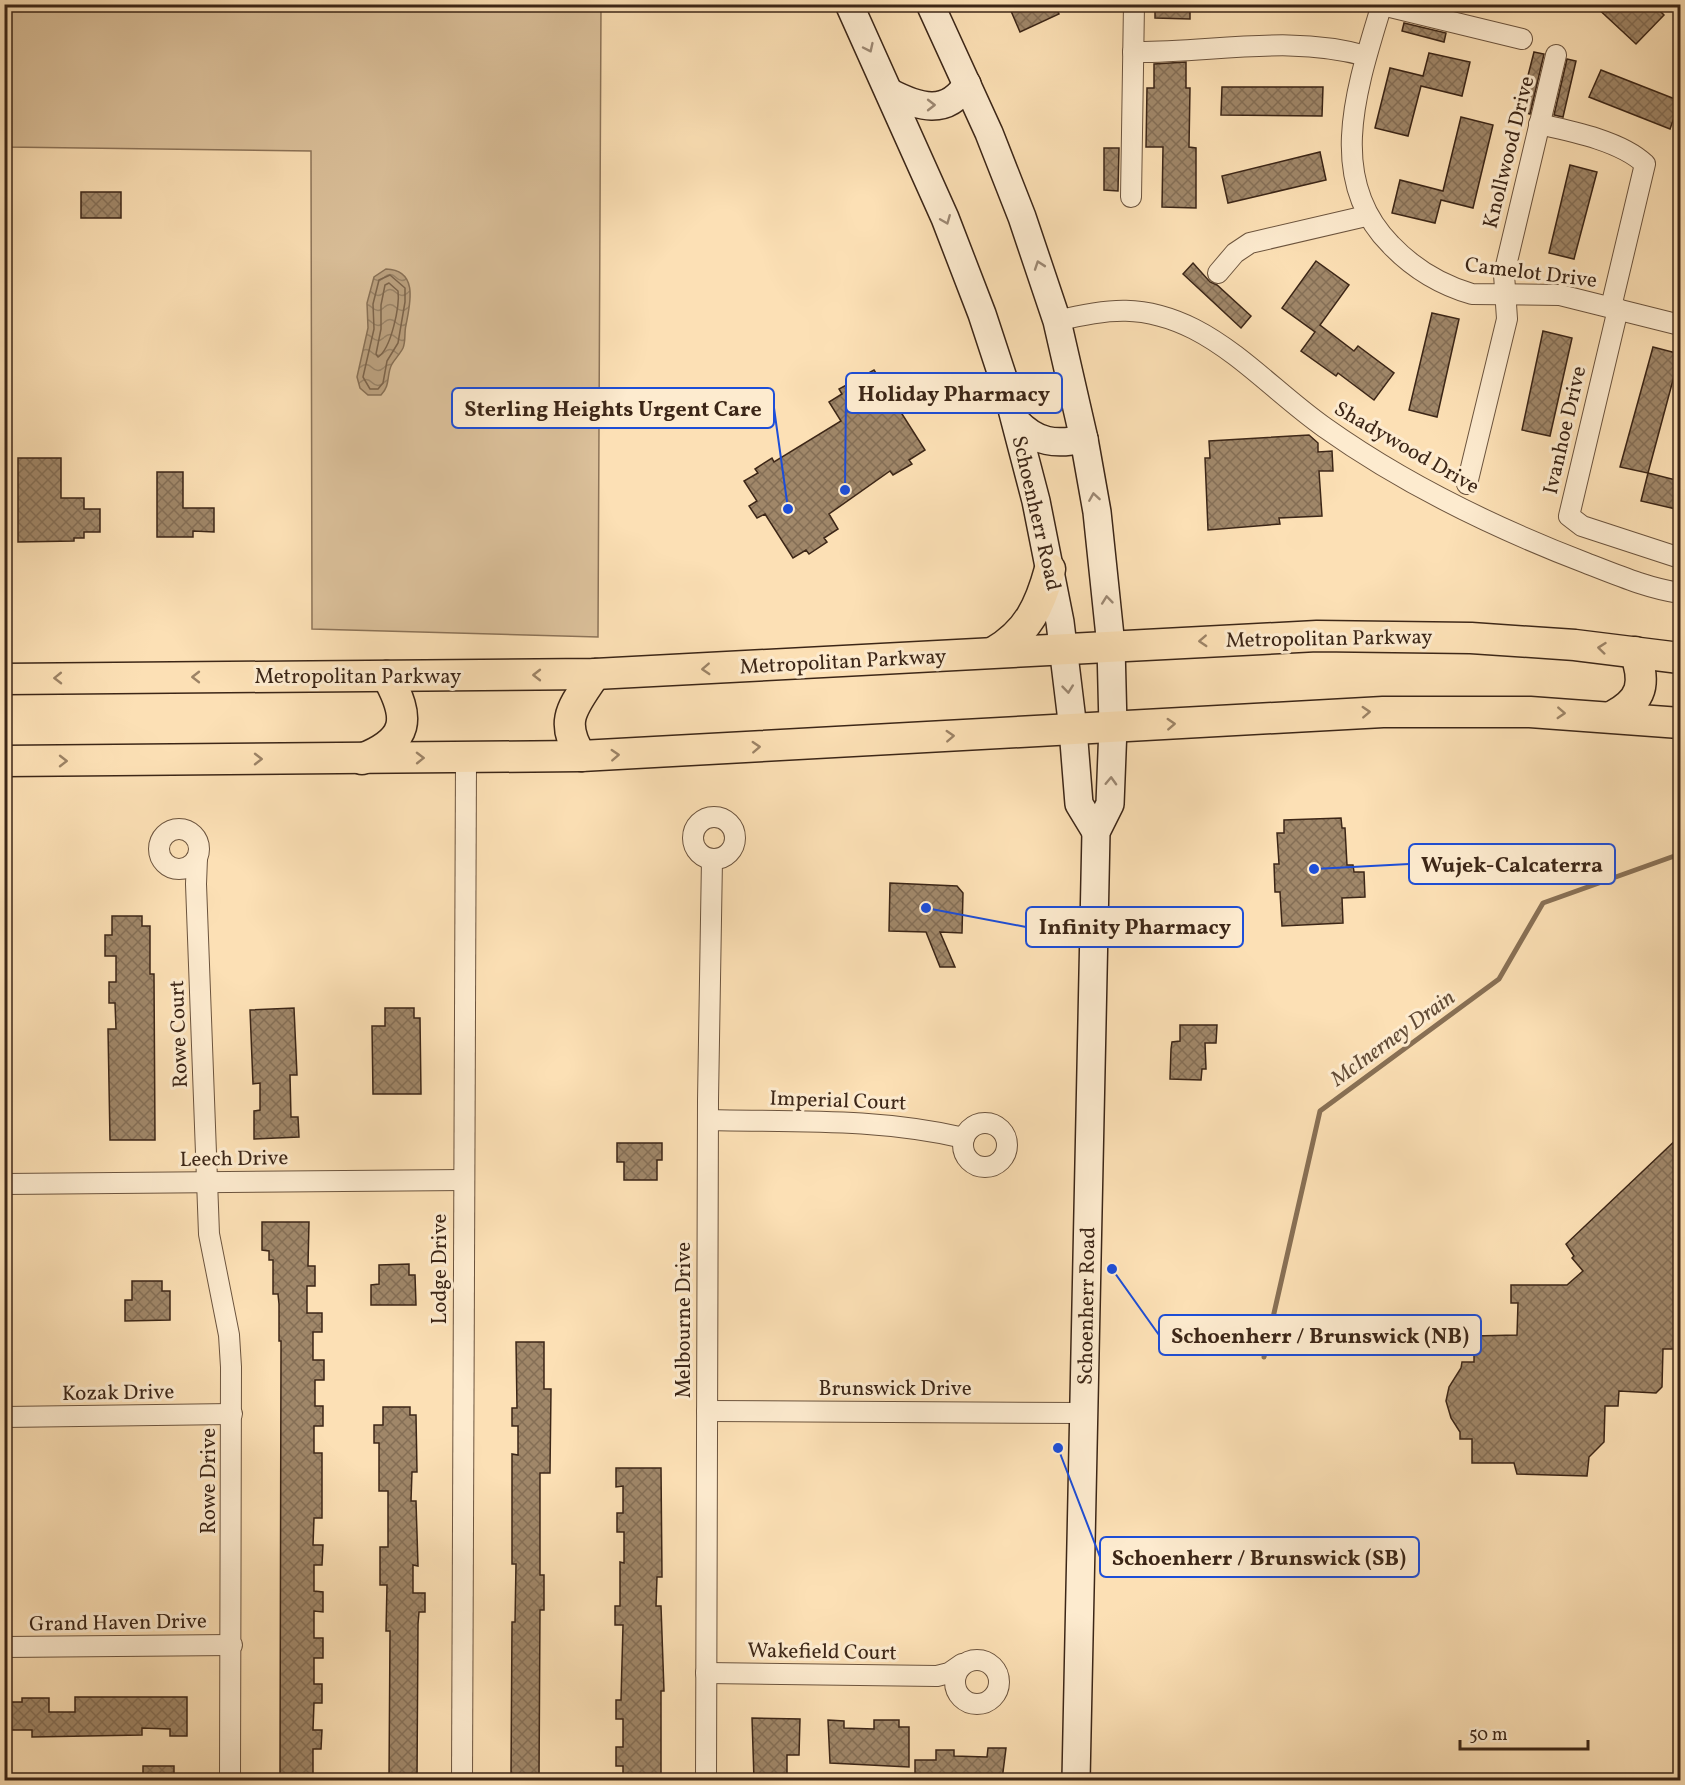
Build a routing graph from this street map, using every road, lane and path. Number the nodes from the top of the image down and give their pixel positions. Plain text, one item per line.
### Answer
1 (849, 4) edge
2 (930, 4) edge
3 (1134, 4) edge
4 (1382, 5) edge
5 (1522, 39) dead end
6 (1133, 52) junction
7 (1556, 55) dead end
8 (1366, 56) junction
9 (967, 84) junction
10 (889, 92) junction
11 (1539, 124) junction
12 (1131, 197) dead end
13 (1366, 216) junction
14 (1218, 273) dead end
15 (1506, 296) junction
16 (1614, 308) junction
17 (1057, 321) junction
18 (1680, 325) edge
19 (1016, 421) junction
20 (1084, 439) junction
21 (1467, 484) dead end
22 (1680, 558) edge
23 (1050, 569) junction
24 (1680, 593) edge
25 (1111, 646) junction
26 (1064, 648) junction
27 (994, 652) junction
28 (1635, 652) junction
29 (1680, 658) edge
30 (595, 674) junction
31 (387, 676) junction
32 (4, 679) edge
33 (1613, 716) junction
34 (1680, 723) edge
35 (1113, 727) junction
36 (1073, 729) junction
37 (581, 756) junction
38 (466, 758) junction
39 (362, 759) junction
40 (4, 761) edge
41 (1096, 832) junction
42 (197, 858) junction
43 (712, 859) dead end
44 (175, 869) junction
45 (196, 884) junction
46 (708, 1120) junction
47 (964, 1138) dead end
48 (464, 1180) junction
49 (207, 1183) junction
50 (4, 1184) edge
51 (707, 1411) junction
52 (1084, 1413) junction
53 (232, 1414) junction
54 (4, 1417) edge
55 (232, 1645) junction
56 (4, 1647) edge
57 (962, 1664) junction
58 (706, 1673) junction
59 (937, 1676) junction
60 (957, 1693) junction
61 (230, 1780) edge
62 (462, 1780) edge
63 (705, 1780) edge
64 (1076, 1780) edge

1 -> 10 main road, Schoenherr Road
2 - 9 main road, Schoenherr Road
3 - 6 street
4 - 5 street
4 - 8 street, Camelot Drive
6 - 8 street
6 - 12 street
7 - 11 street, Knollwood Drive
8 - 13 street, Camelot Drive
10 -> 9 main road
17 -> 9 main road, Schoenherr Road
10 -> 19 main road, Schoenherr Road
11 - 15 street, Knollwood Drive
11 - 16 street
13 - 14 street
13 - 15 street, Camelot Drive
15 - 16 street, Camelot Drive
15 - 21 street, Knollwood Drive
16 - 18 street, Camelot Drive
16 - 22 street, Ivanhoe Drive
17 - 20 main road, Schoenherr Road
17 - 24 street, Shadywood Drive
19 - 20 main road
19 - 23 main road, Schoenherr Road
25 -> 20 main road, Schoenherr Road
23 - 26 main road, Schoenherr Road
23 - 27 main road
25 - 26 main road, Metropolitan Parkway
28 -> 25 main road, Metropolitan Parkway
25 - 35 main road, Schoenherr Road
26 - 27 main road, Metropolitan Parkway
26 -> 36 main road, Schoenherr Road
27 -> 30 main road, Metropolitan Parkway
28 - 29 main road, Metropolitan Parkway
28 - 33 main road
30 -> 31 main road, Metropolitan Parkway
30 - 37 main road
31 -> 32 main road, Metropolitan Parkway
31 - 39 main road
33 - 34 main road
35 -> 33 main road
35 - 36 main road
41 -> 35 main road, Schoenherr Road
37 -> 36 main road
36 - 41 main road, Schoenherr Road
37 - 38 main road
39 -> 38 main road
38 - 48 street, Lodge Drive
40 -> 39 main road
41 - 52 main road, Schoenherr Road
42 - 44 street
42 - 44 street, Rowe Court
42 - 45 street, Rowe Court
43 - 46 street, Melbourne Drive
44 - 45 street, Rowe Court
45 - 49 street, Rowe Court
46 - 47 street, Imperial Court
46 - 51 street, Melbourne Drive
48 - 49 street, Leech Drive
48 - 62 street, Lodge Drive
49 - 50 street, Leech Drive
49 - 53 street, Rowe Drive
51 - 52 street, Brunswick Drive
51 - 58 street, Melbourne Drive
52 - 64 main road, Schoenherr Road
53 - 54 street, Kozak Drive
53 - 55 street, Rowe Drive
55 - 56 street, Grand Haven Drive
55 - 61 street, Rowe Drive
57 - 59 street, Wakefield Court
57 - 60 street
57 - 60 street, Wakefield Court
58 - 59 street, Wakefield Court
58 - 63 street, Melbourne Drive
59 - 60 street, Wakefield Court

